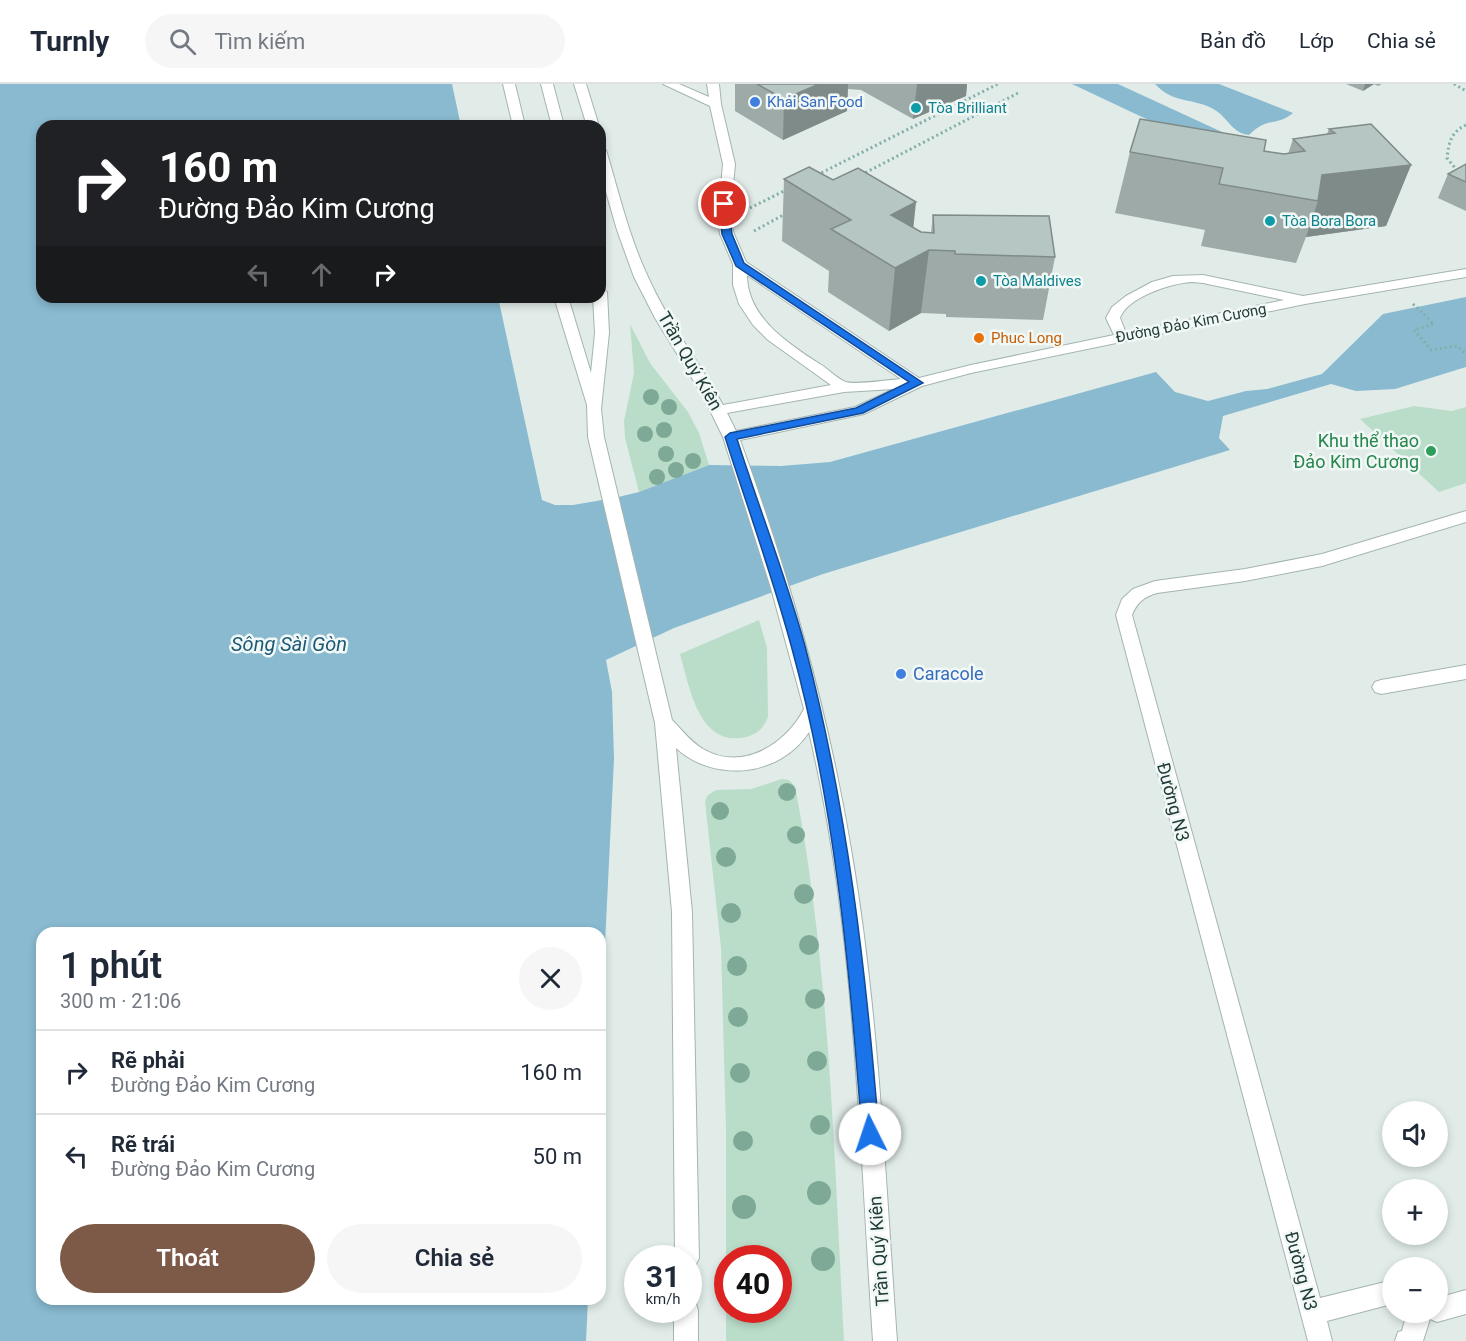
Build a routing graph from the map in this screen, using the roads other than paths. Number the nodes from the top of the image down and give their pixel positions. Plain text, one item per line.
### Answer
1 (509, 84) edge
2 (547, 84) edge
3 (580, 84) edge
4 (669, 84) edge
5 (713, 84) edge
6 (715, 104) junction
7 (518, 120) edge
8 (556, 120) edge
9 (591, 120) edge
10 (606, 170) edge
11 (740, 264) junction
12 (1466, 273) edge
13 (1305, 300) junction
14 (563, 303) edge
15 (601, 303) edge
16 (1122, 337) junction
17 (917, 383) junction
18 (844, 387) junction
19 (594, 409) junction
20 (720, 410) junction
21 (730, 437) junction
22 (1466, 516) edge
23 (1466, 672) edge
24 (1381, 687) dead end
25 (813, 708) junction
26 (664, 723) junction
27 (687, 1245) edge
28 (1382, 1295) edge
29 (1466, 1302) edge
30 (1448, 1306) edge
31 (1312, 1312) junction
32 (686, 1323) edge
33 (1420, 1323) edge
34 (686, 1341) edge
35 (885, 1341) edge
36 (1320, 1341) edge
37 (1407, 1341) edge

1 - 7 street
2 - 8 street
3 - 9 street
4 - 6 street
5 - 6 street
6 - 11 street
10 - 20 street, Trần Quý Kiên
11 - 17 street
11 - 18 street
12 - 13 street, Đường Đảo Kim Cương
13 - 16 street, Đường Đảo Kim Cương
13 - 16 street
14 - 19 street
15 - 19 street
16 - 17 street, Đường Đảo Kim Cương
17 - 18 street, Đường Đảo Kim Cương
17 - 21 street, Đường Đảo Kim Cương
18 - 20 street, Đường Đảo Kim Cương
19 - 26 street
20 - 21 street, Trần Quý Kiên
21 - 25 street, Trần Quý Kiên
22 - 31 street, Đường N3
23 - 24 street
25 - 26 street
25 - 35 street, Trần Quý Kiên
26 - 27 street
28 - 31 street
29 - 30 street
31 - 36 street, Đường N3
32 - 34 street
33 - 37 street

